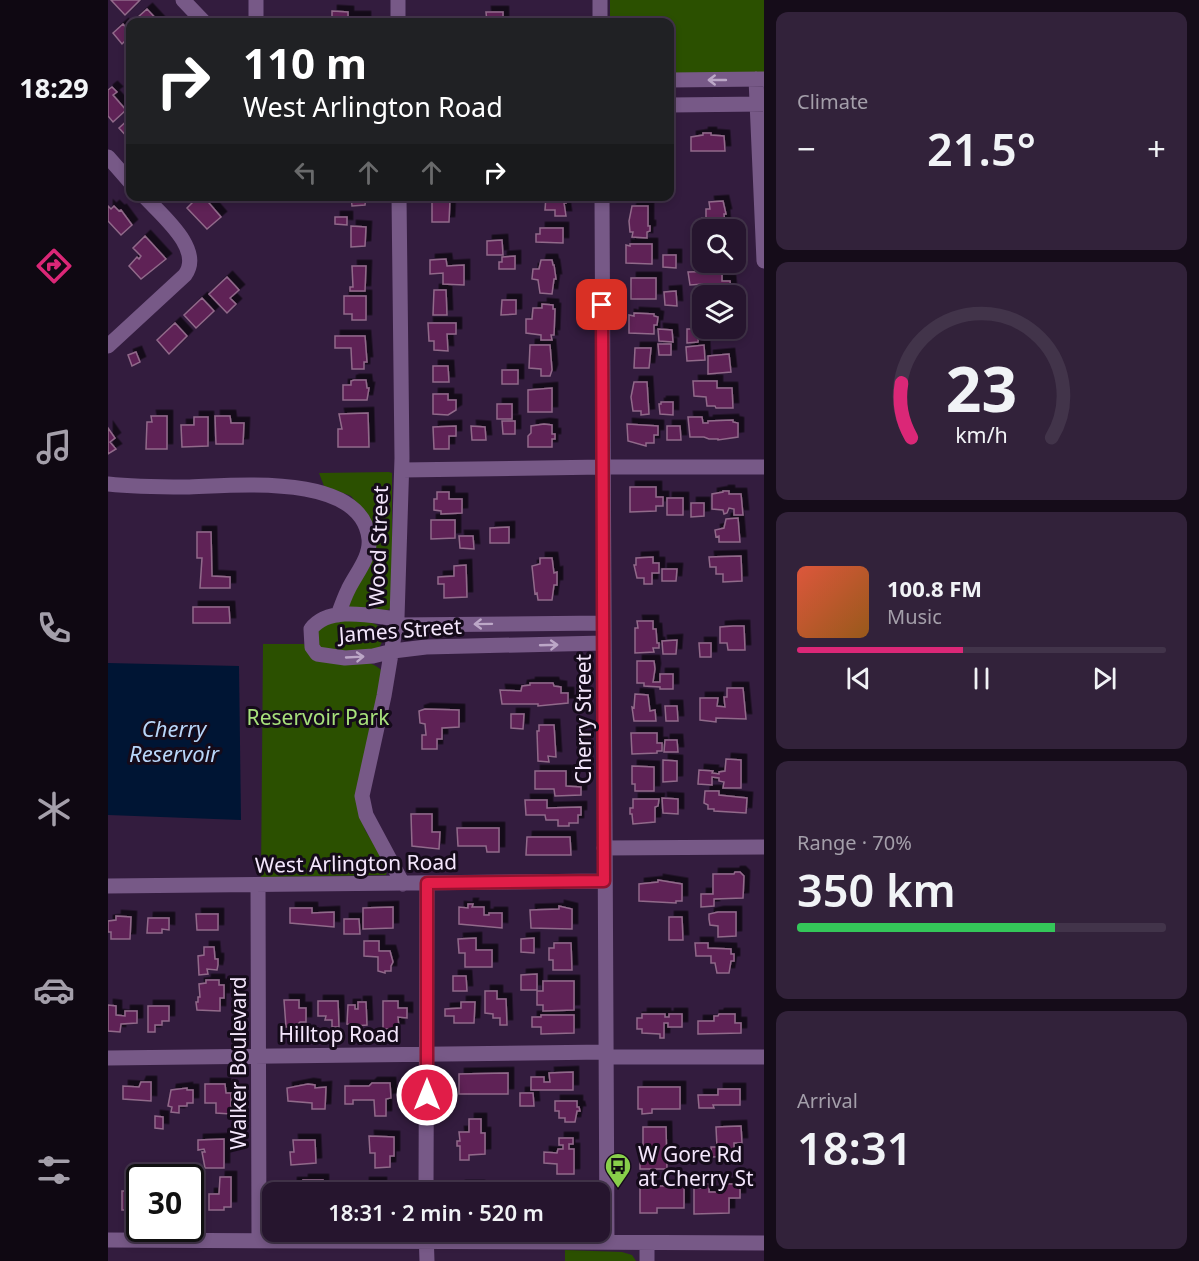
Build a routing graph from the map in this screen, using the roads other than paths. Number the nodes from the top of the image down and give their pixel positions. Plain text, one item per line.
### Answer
1 (183, 0) edge
2 (256, 0) edge
3 (398, 0) edge
4 (600, 0) edge
5 (200, 18) edge
6 (256, 18) edge
7 (398, 18) edge
8 (600, 18) edge
9 (760, 79) edge
10 (674, 80) edge
11 (760, 104) edge
12 (674, 105) edge
13 (108, 157) edge
14 (126, 177) edge
15 (149, 201) edge
16 (399, 201) edge
17 (602, 201) edge
18 (764, 261) edge
19 (108, 346) edge
20 (603, 467) junction
21 (764, 467) edge
22 (402, 470) junction
23 (108, 484) edge
24 (338, 615) junction
25 (397, 622) junction
26 (604, 622) junction
27 (604, 643) junction
28 (393, 651) junction
29 (764, 847) edge
30 (604, 848) junction
31 (604, 881) junction
32 (427, 883) junction
33 (404, 884) junction
34 (258, 885) junction
35 (108, 886) edge
36 (427, 1054) junction
37 (259, 1055) junction
38 (607, 1055) junction
39 (764, 1057) edge
40 (108, 1058) edge
41 (426, 1182) edge
42 (607, 1182) edge
43 (108, 1240) edge
44 (259, 1240) junction
45 (262, 1240) edge
46 (426, 1242) edge
47 (610, 1242) edge
48 (647, 1242) junction
49 (764, 1243) edge
50 (427, 1261) edge
51 (647, 1261) edge

1 - 5 street
2 - 6 street
3 - 7 street
4 - 8 street
9 -> 10 street
9 - 11 street
11 - 12 street
11 - 18 street
13 - 14 street
15 - 19 street
16 - 22 street, Wood Street
17 - 20 street, Cherry Street
20 - 21 street
20 - 22 street
20 - 26 street, Cherry Street
22 - 25 street, Wood Street
23 - 24 street
24 - 25 street, James Street
24 -> 28 street, James Street
26 -> 25 street, James Street
25 - 28 street, Wood Street
26 - 27 street, Cherry Street
28 -> 27 street, James Street
27 - 30 street, Cherry Street
28 - 33 street, Wood Street
29 - 30 street
30 - 31 street, Cherry Street
31 - 32 street, West Arlington Road
31 - 38 street, Cherry Street
32 - 33 street, West Arlington Road
32 - 36 street
33 - 34 street, West Arlington Road
34 - 35 street, West Arlington Road
34 - 37 street, Walker Boulevard
36 - 37 street, Hilltop Road
36 - 38 street, Hilltop Road
36 - 41 street
37 - 40 street, Hilltop Road
37 - 44 street, Walker Boulevard
38 - 39 street, Hilltop Road
38 - 42 street, Cherry Street
43 - 44 street
44 - 45 street
46 - 50 street
47 - 48 street
48 - 49 street
48 - 51 street

